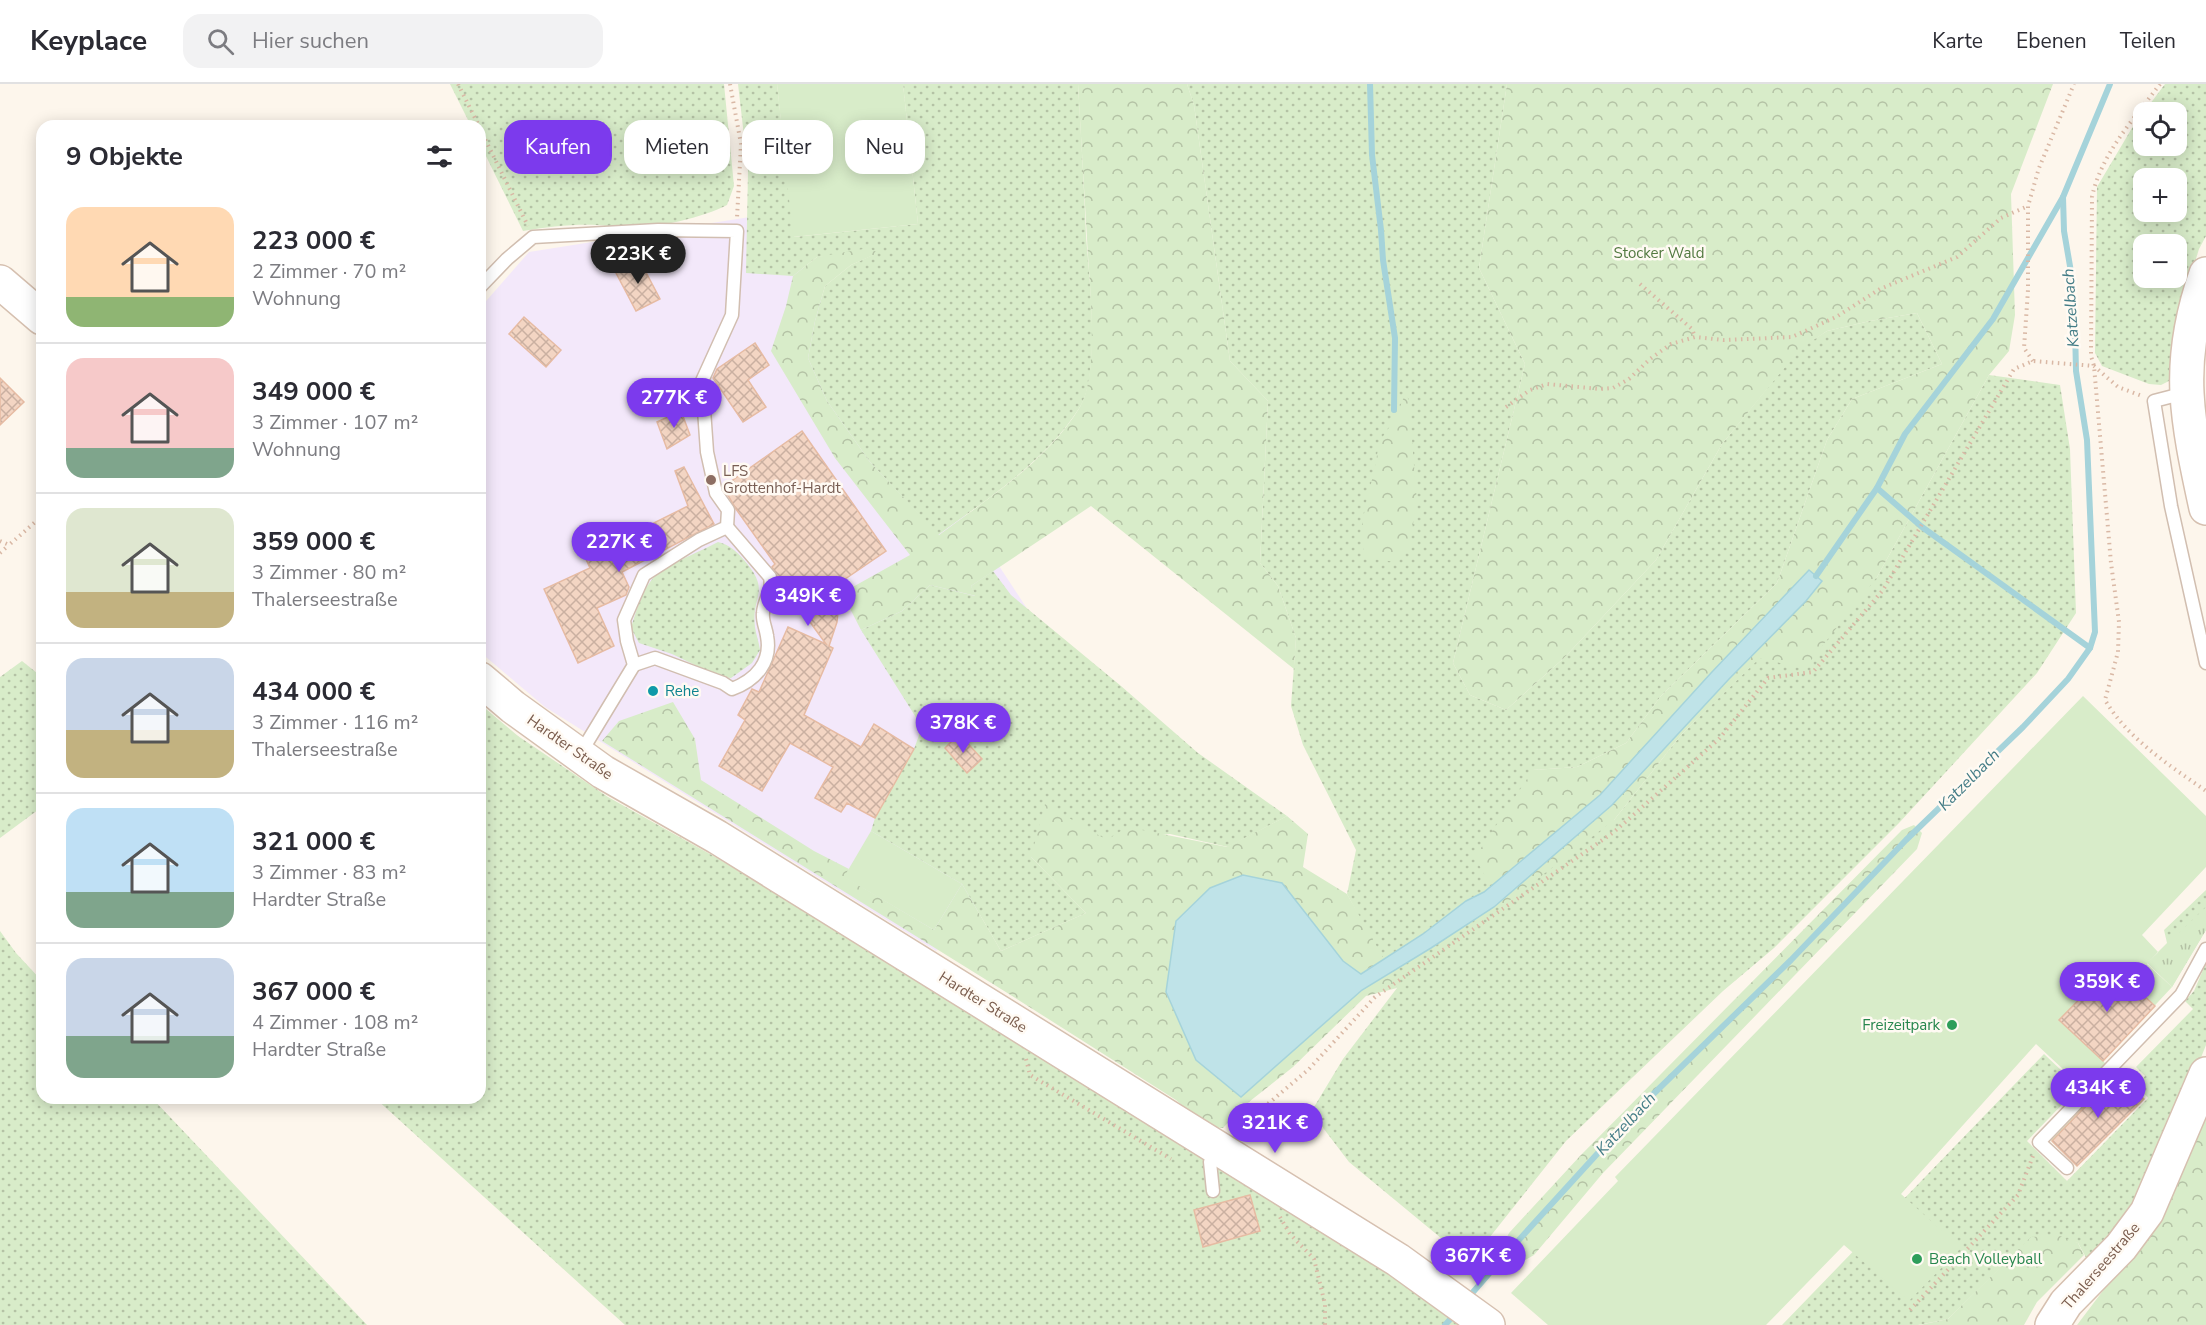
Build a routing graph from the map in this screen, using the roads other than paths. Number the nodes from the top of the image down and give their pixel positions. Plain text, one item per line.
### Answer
1 (2206, 274) edge
2 (486, 281) edge
3 (0, 282) edge
4 (36, 313) edge
5 (2187, 393) junction
6 (2206, 508) edge
7 (727, 527) junction
8 (2206, 663) edge
9 (634, 665) junction
10 (486, 684) edge
11 (579, 755) junction
12 (2206, 949) edge
13 (2206, 1074) edge
14 (1217, 1148) junction
15 (2067, 1168) dead end
16 (1213, 1191) dead end
17 (1485, 1323) edge
18 (2052, 1325) edge

1 - 5 street
2 - 7 lane
3 - 4 street
5 - 6 street
5 - 8 lane
7 - 9 lane
7 - 9 lane
9 - 11 lane
10 - 11 street, Hardter Straße
11 - 14 street, Hardter Straße
12 - 15 lane
13 - 18 street, Thalerseestraße
14 - 16 lane
14 - 17 street, Hardter Straße

